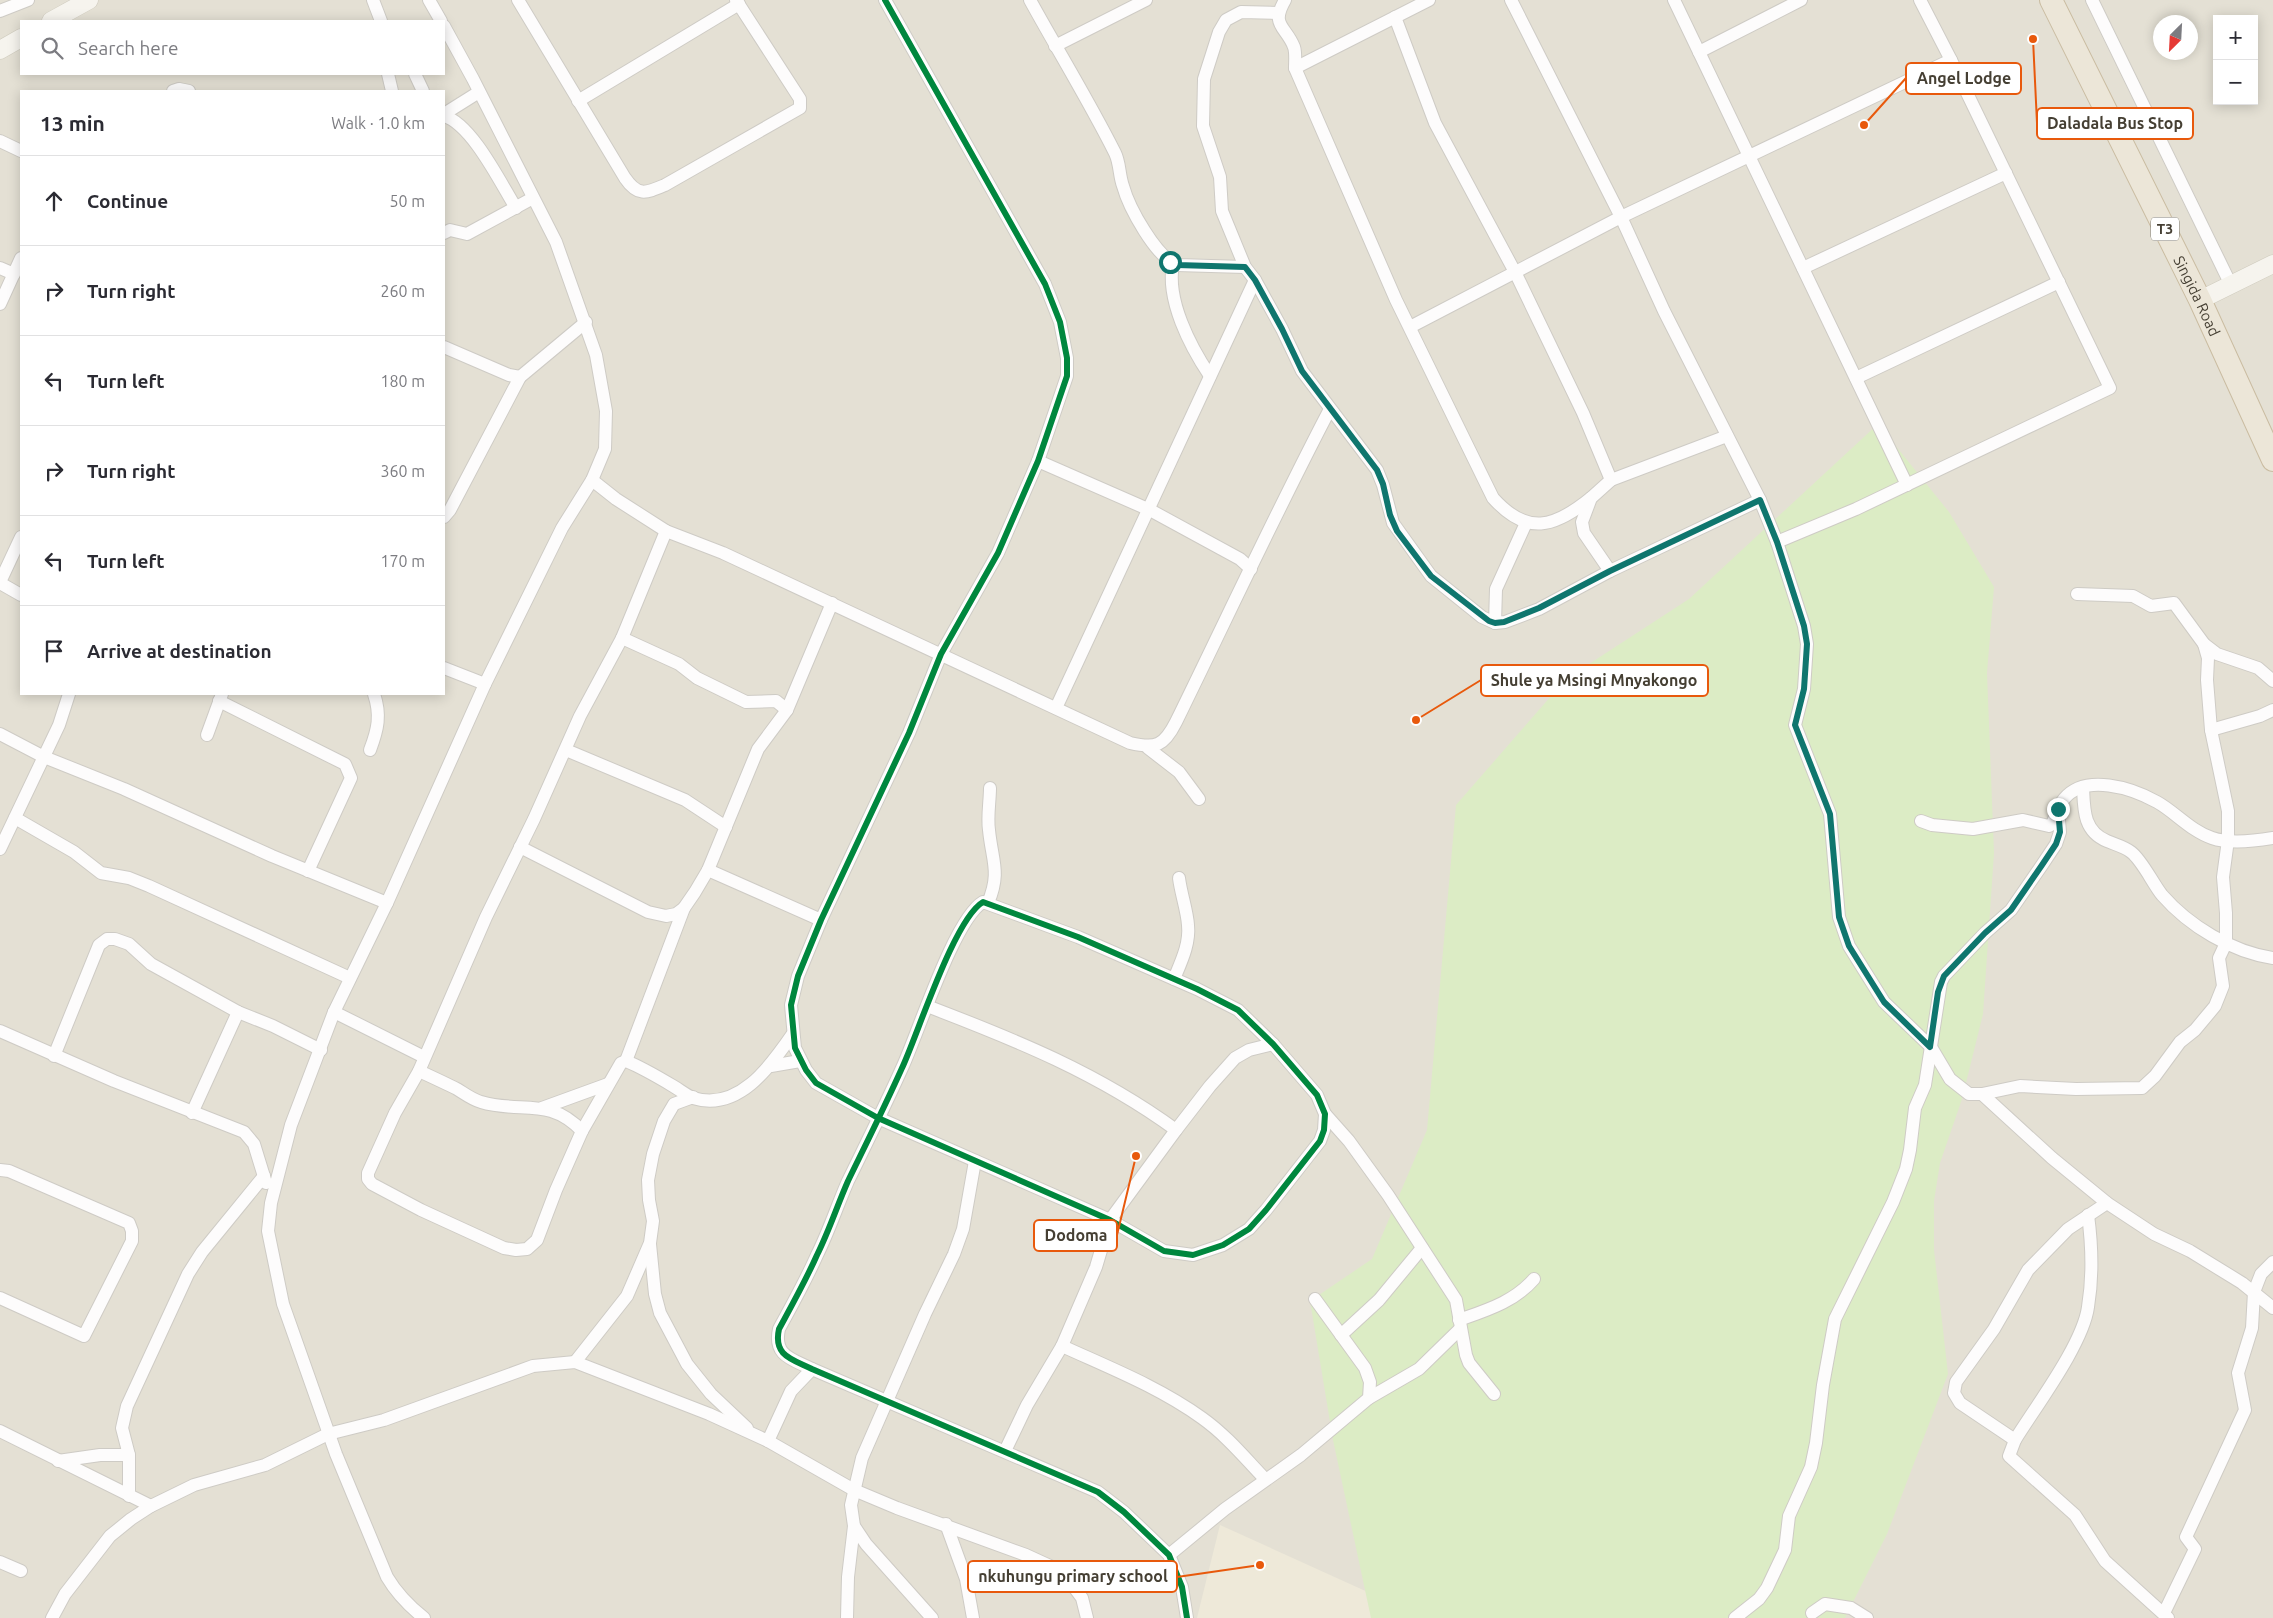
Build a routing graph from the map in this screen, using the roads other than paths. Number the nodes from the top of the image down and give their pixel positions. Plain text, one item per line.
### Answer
1 (28, 0) edge
2 (88, 0) edge
3 (373, 0) edge
4 (429, 0) edge
5 (518, 0) edge
6 (1030, 0) edge
7 (1146, 0) edge
8 (1285, 0) edge
9 (1429, 0) edge
10 (1511, 0) edge
11 (1674, 0) edge
12 (1801, 0) edge
13 (1920, 0) edge
14 (2051, 0) edge
15 (2092, 0) edge
16 (888, 1) edge
17 (738, 2) edge
18 (0, 11) edge
19 (1279, 13) junction
20 (1395, 17) junction
21 (53, 20) edge
22 (381, 20) edge
23 (440, 20) edge
24 (445, 28) edge
25 (20, 39) edge
26 (1055, 46) junction
27 (0, 50) edge
28 (1699, 52) junction
29 (1951, 60) junction
30 (1295, 68) junction
31 (388, 75) edge
32 (415, 75) edge
33 (392, 90) edge
34 (423, 90) edge
35 (479, 92) junction
36 (578, 101) junction
37 (445, 114) edge
38 (445, 116) edge
39 (0, 141) edge
40 (20, 151) edge
41 (1750, 156) junction
42 (2006, 173) junction
43 (533, 198) junction
44 (516, 208) junction
45 (1622, 217) junction
46 (445, 232) edge
47 (20, 260) edge
48 (1173, 264) junction
49 (2273, 264) edge
50 (1245, 267) junction
51 (0, 268) edge
52 (1803, 268) junction
53 (14, 274) junction
54 (1516, 274) junction
55 (1255, 280) junction
56 (2059, 282) junction
57 (2231, 285) junction
58 (2200, 300) junction
59 (0, 304) edge
60 (586, 322) junction
61 (1410, 327) junction
62 (445, 347) edge
63 (1210, 376) junction
64 (520, 377) junction
65 (1856, 378) junction
66 (1330, 409) junction
67 (1727, 436) junction
68 (2273, 460) edge
69 (1038, 461) junction
70 (592, 480) junction
71 (1611, 480) junction
72 (1907, 485) junction
73 (1591, 498) junction
74 (1760, 500) junction
75 (1150, 510) junction
76 (445, 516) edge
77 (1526, 523) junction
78 (666, 531) junction
79 (20, 539) edge
80 (1777, 542) junction
81 (1251, 569) junction
82 (1610, 571) junction
83 (0, 583) edge
84 (20, 594) edge
85 (2077, 594) dead end
86 (832, 603) junction
87 (1495, 623) junction
88 (622, 638) junction
89 (2204, 644) junction
90 (941, 654) junction
91 (445, 668) edge
92 (2273, 681) edge
93 (485, 684) junction
94 (70, 695) edge
95 (374, 695) edge
96 (221, 697) edge
97 (1056, 708) junction
98 (787, 710) junction
99 (2273, 710) edge
100 (2211, 730) junction
101 (0, 734) edge
102 (206, 735) dead end
103 (1148, 748) junction
104 (370, 750) dead end
105 (566, 750) junction
106 (44, 757) junction
107 (2083, 786) junction
108 (990, 788) dead end
109 (1199, 799) dead end
110 (2058, 809) junction
111 (15, 818) junction
112 (1921, 821) dead end
113 (726, 827) junction
114 (2273, 838) edge
115 (2228, 840) junction
116 (520, 847) junction
117 (0, 849) edge
118 (708, 870) junction
119 (308, 871) junction
120 (1179, 878) dead end
121 (387, 903) junction
122 (988, 903) junction
123 (684, 908) junction
124 (821, 920) junction
125 (2226, 943) junction
126 (2273, 958) edge
127 (350, 978) junction
128 (1174, 979) junction
129 (927, 1006) junction
130 (238, 1012) junction
131 (334, 1012) junction
132 (0, 1031) edge
133 (792, 1035) junction
134 (1273, 1044) junction
135 (1930, 1047) junction
136 (321, 1050) junction
137 (54, 1056) junction
138 (424, 1057) junction
139 (626, 1061) junction
140 (800, 1061) junction
141 (771, 1066) junction
142 (419, 1071) junction
143 (608, 1084) junction
144 (1982, 1094) junction
145 (693, 1097) junction
146 (542, 1108) junction
147 (192, 1113) junction
148 (1325, 1114) junction
149 (878, 1118) junction
150 (1176, 1130) junction
151 (582, 1131) junction
152 (975, 1161) junction
153 (0, 1170) edge
154 (264, 1176) junction
155 (271, 1203) junction
156 (2107, 1203) junction
157 (2088, 1215) junction
158 (1110, 1220) junction
159 (650, 1243) junction
160 (1422, 1248) junction
161 (2273, 1262) edge
162 (1534, 1279) dead end
163 (2254, 1292) junction
164 (0, 1298) edge
165 (1315, 1299) dead end
166 (2273, 1308) edge
167 (1460, 1324) junction
168 (1342, 1335) junction
169 (1062, 1346) junction
170 (575, 1362) junction
171 (812, 1369) junction
172 (1494, 1394) dead end
173 (1369, 1398) junction
174 (889, 1400) junction
175 (0, 1431) edge
176 (328, 1434) junction
177 (756, 1437) junction
178 (2015, 1440) junction
179 (768, 1442) junction
180 (1005, 1451) junction
181 (129, 1455) junction
182 (58, 1461) junction
183 (1265, 1479) junction
184 (854, 1490) junction
185 (129, 1496) junction
186 (151, 1506) junction
187 (946, 1524) junction
188 (854, 1526) junction
189 (1169, 1554) junction
190 (0, 1562) edge
191 (21, 1571) dead end
192 (1812, 1613) dead end
193 (2166, 1615) edge
194 (52, 1618) edge
195 (424, 1618) edge
196 (847, 1618) edge
197 (932, 1618) edge
198 (973, 1618) edge
199 (1087, 1618) edge
200 (1187, 1618) edge
201 (1735, 1618) edge
202 (1867, 1618) edge

1 - 18 street
2 - 21 street
3 - 22 street
4 - 23 street
5 - 36 street
6 - 26 street
7 - 26 street
8 - 19 street
9 - 20 street
10 - 45 street
11 - 28 street
12 - 28 street
13 - 29 street
14 - 58 highway, Singida Road / T3
15 - 57 street
16 - 69 street
17 - 36 street
17 - 36 street
19 - 30 street
19 - 50 street
20 - 30 street
20 - 54 street
24 - 35 street
25 - 27 street
26 - 48 street
28 - 41 street
29 - 41 street
29 - 42 street
30 - 61 street
31 - 33 street
32 - 34 street
35 - 37 street
35 - 43 street
38 - 44 street
39 - 40 street
41 - 45 street
41 - 52 street
42 - 52 street
42 - 56 street
43 - 44 street
43 - 60 street
44 - 46 street
45 - 54 street
45 - 67 street
47 - 53 street
48 - 50 street
48 - 63 street
49 - 57 street
50 - 55 street
51 - 53 street
52 - 65 street
53 - 59 street
54 - 61 street
54 - 71 street
55 - 63 street
55 - 66 street
56 - 65 street
56 - 72 street
57 - 58 street
58 - 68 highway, Singida Road / T3
60 - 64 street
60 - 70 street
61 - 77 street
62 - 64 street
63 - 75 street
64 - 76 street
65 - 72 street
66 - 81 street
66 - 87 street
67 - 71 street
67 - 74 street
69 - 75 street
69 - 90 street
70 - 78 street
70 - 93 street
71 - 73 street
72 - 80 street
73 - 77 street
73 - 82 street
74 - 80 street
74 - 82 street
75 - 81 street
75 - 97 street
77 - 87 street
78 - 86 street
78 - 88 street
79 - 83 street
80 - 135 street
81 - 103 street
82 - 87 street
83 - 84 street
85 - 89 street
86 - 90 street
86 - 98 street
88 - 98 street
88 - 105 street
89 - 92 street
89 - 100 street
90 - 97 street
90 - 124 street
91 - 93 street
93 - 121 street
94 - 106 street
95 - 104 street
96 - 102 street
96 - 119 street
97 - 103 street
98 - 113 street
99 - 100 street
100 - 115 street
101 - 106 street
103 - 109 street
105 - 113 street
105 - 116 street
106 - 111 street
106 - 119 street
107 - 110 street
107 - 115 street
107 - 125 street
108 - 122 street
110 - 112 street
110 - 135 street
111 - 117 street
111 - 127 street
113 - 118 street
114 - 115 street
115 - 125 street
116 - 123 street
116 - 138 street
118 - 123 street
118 - 124 street
119 - 121 street
120 - 128 street
121 - 127 street
122 - 128 street
122 - 129 street
123 - 139 street
124 - 133 street
125 - 126 street
125 - 144 street
127 - 131 street
128 - 134 street
129 - 149 street
129 - 150 street
130 - 136 street
130 - 137 street
130 - 147 street
131 - 136 street
131 - 138 street
132 - 137 street
133 - 140 street
133 - 141 street
134 - 148 street
134 - 150 street
135 - 144 street
135 - 201 street
136 - 155 street
137 - 147 street
138 - 142 street
139 - 143 street
139 - 145 street
140 - 141 street
140 - 149 street
141 - 145 street
142 - 146 street
142 - 151 street
143 - 146 street
143 - 151 street
144 - 156 street
145 - 159 street
146 - 151 street
147 - 154 street
148 - 158 street
148 - 160 street
149 - 152 street
149 - 171 street
150 - 158 street
152 - 158 street
152 - 174 street
153 - 164 street
154 - 155 street
154 - 181 street
155 - 176 street
156 - 157 street
156 - 163 street
157 - 178 street
157 - 178 street
158 - 169 street
159 - 170 street
159 - 177 street
160 - 167 street
160 - 168 street
161 - 163 street
162 - 167 street
163 - 166 street
163 - 193 street
165 - 168 street
167 - 172 street
167 - 173 street
168 - 173 street
169 - 180 street
169 - 183 street
170 - 176 street
170 - 177 street
171 - 174 street
171 - 179 street
173 - 183 street
174 - 180 street
174 - 184 street
175 - 182 street
176 - 186 street
176 - 195 street
177 - 179 street
178 - 193 street
179 - 184 street
180 - 189 street
181 - 182 street
181 - 185 street
182 - 185 street
183 - 189 street
184 - 187 street
184 - 188 street
185 - 186 street
186 - 194 street
187 - 198 street
187 - 199 street
188 - 196 street
188 - 197 street
189 - 200 street
190 - 191 street
192 - 202 street

